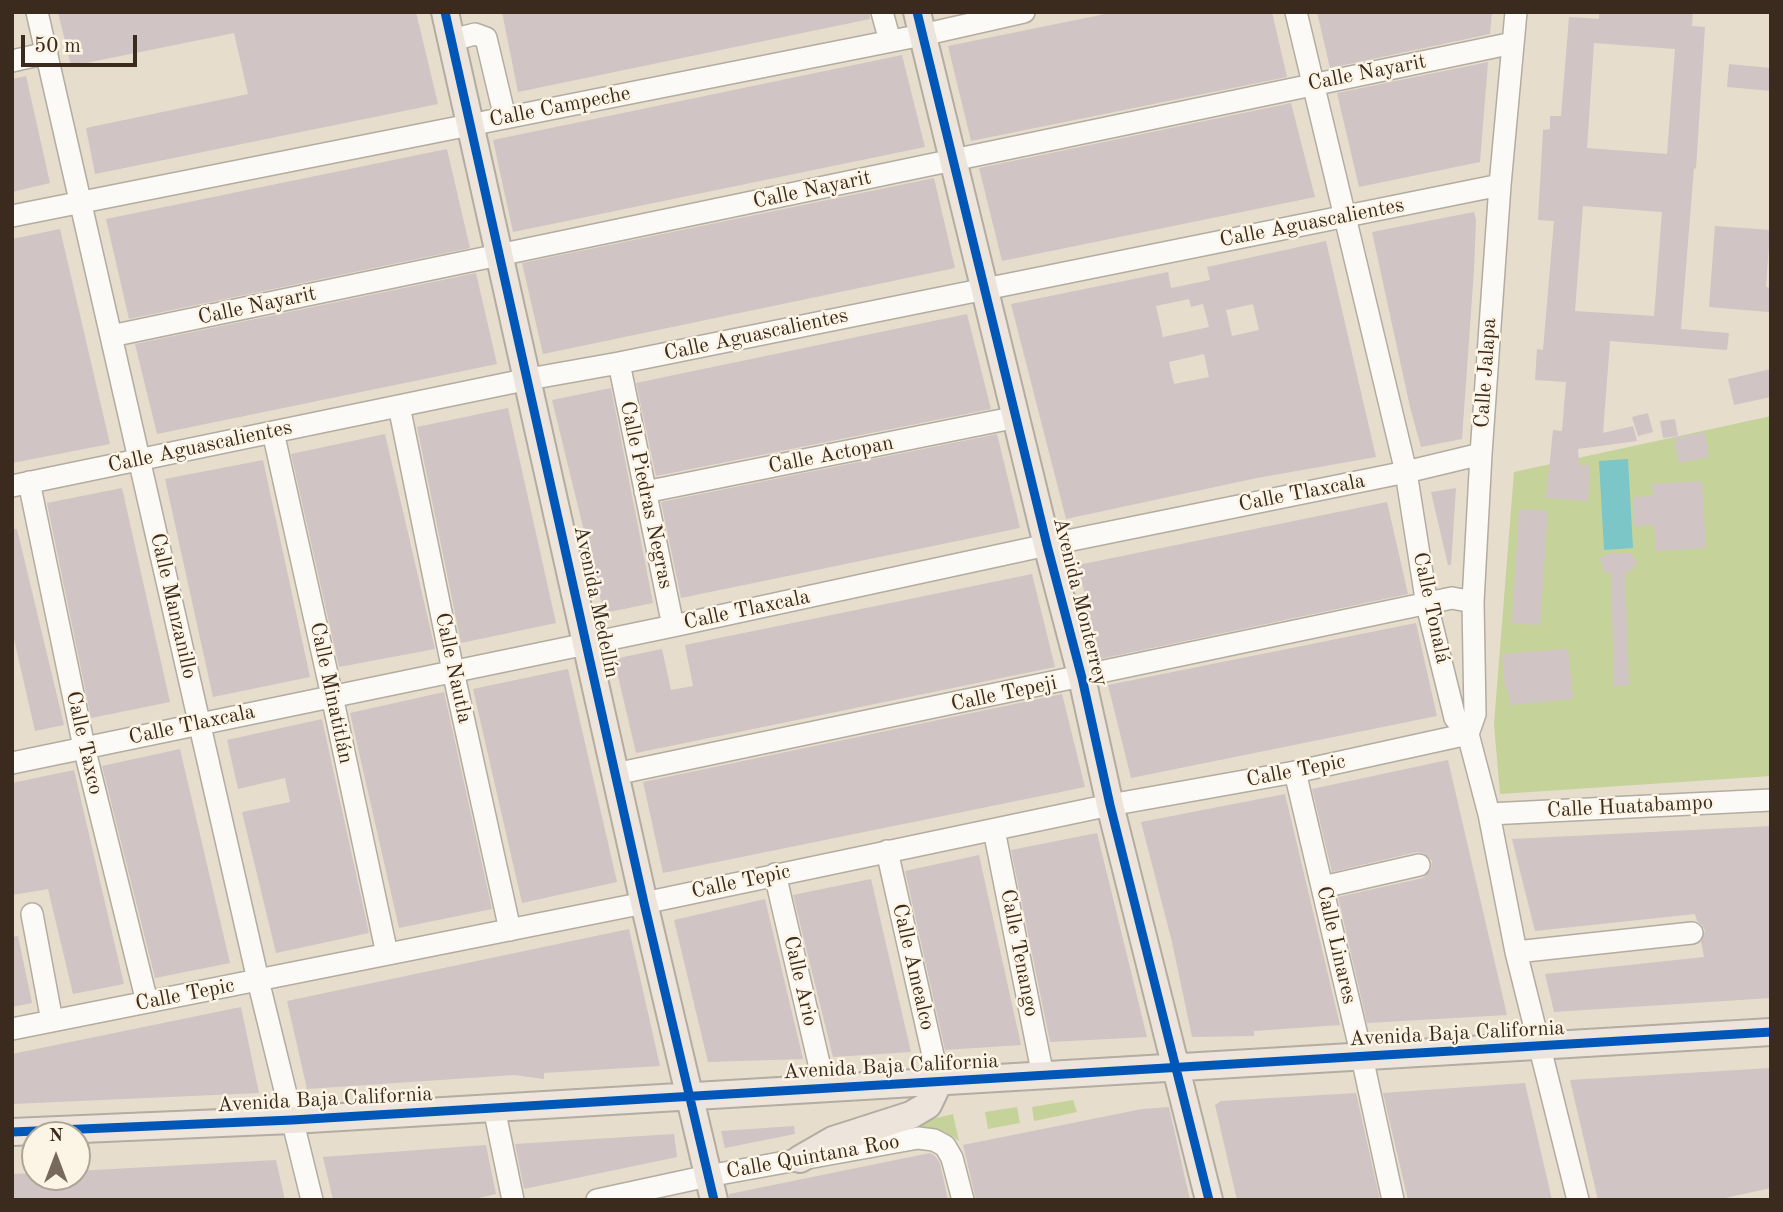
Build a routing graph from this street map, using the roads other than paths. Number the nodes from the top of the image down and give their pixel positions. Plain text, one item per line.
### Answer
1 (37, 12) edge
2 (445, 12) edge
3 (882, 12) edge
4 (1024, 12) edge
5 (1296, 12) edge
6 (1516, 12) edge
7 (920, 24) edge
8 (452, 40) junction
9 (890, 41) junction
10 (1513, 43) junction
11 (47, 53) junction
12 (12, 61) edge
13 (1314, 83) junction
14 (505, 118) junction
15 (471, 125) junction
16 (953, 160) junction
17 (1500, 185) junction
18 (80, 202) junction
19 (12, 216) edge
20 (1345, 216) junction
21 (500, 256) junction
22 (984, 288) junction
23 (111, 336) junction
24 (619, 363) junction
25 (529, 379) junction
26 (399, 406) junction
27 (1017, 417) junction
28 (272, 432) junction
29 (1481, 454) junction
30 (139, 459) junction
31 (1406, 472) junction
32 (21, 484) edge
33 (645, 492) junction
34 (1047, 545) junction
35 (1473, 602) junction
36 (1427, 605) junction
37 (673, 626) junction
38 (588, 644) junction
39 (453, 671) junction
40 (1082, 678) junction
41 (332, 696) junction
42 (199, 723) junction
43 (1468, 734) junction
44 (84, 747) junction
45 (12, 762) edge
46 (1295, 772) junction
47 (615, 774) junction
48 (1771, 800) edge
49 (1110, 805) junction
50 (1489, 814) junction
51 (994, 830) junction
52 (887, 851) junction
53 (1419, 865) dead end
54 (775, 874) junction
55 (1323, 887) junction
56 (644, 903) junction
57 (32, 914) dead end
58 (510, 930) junction
59 (1692, 933) dead end
60 (1516, 952) junction
61 (387, 954) junction
62 (258, 980) junction
63 (147, 1002) junction
64 (52, 1021) junction
65 (12, 1029) edge
66 (1771, 1032) edge
67 (1538, 1046) junction
68 (1362, 1057) junction
69 (1176, 1068) junction
70 (1043, 1076) junction
71 (939, 1082) junction
72 (825, 1089) junction
73 (689, 1097) junction
74 (494, 1108) junction
75 (292, 1120) junction
76 (12, 1132) edge
77 (800, 1159) junction
78 (711, 1188) edge
79 (312, 1200) edge
80 (513, 1200) edge
81 (597, 1200) edge
82 (963, 1200) edge
83 (1209, 1200) edge
84 (1393, 1200) edge
85 (1578, 1200) edge

1 - 11 street, Calle Manzanillo
2 - 8 main road, Avenida Medellín
3 - 9 street
4 - 7 street, Calle Campeche
5 - 13 street, Calle Tonalá
6 - 10 street, Calle Jalapa
7 - 9 street, Calle Campeche
7 - 16 main road, Avenida Monterrey
8 - 14 street
8 - 15 main road, Avenida Medellín
9 - 14 street, Calle Campeche
10 - 13 street, Calle Nayarit
10 - 17 street, Calle Jalapa
11 - 12 street
11 - 18 street, Calle Manzanillo
13 - 16 street, Calle Nayarit
13 - 20 street, Calle Tonalá
14 - 15 street, Calle Campeche
15 - 18 street, Calle Campeche
15 - 21 main road, Avenida Medellín
16 - 21 street, Calle Nayarit
16 - 22 main road, Avenida Monterrey
17 - 20 street, Calle Aguascalientes
17 - 29 street, Calle Jalapa
18 - 19 street, Calle Campeche
18 - 23 street, Calle Manzanillo
20 - 22 street, Calle Aguascalientes
20 - 31 street, Calle Tonalá
21 - 23 street, Calle Nayarit
21 - 25 main road, Avenida Medellín
22 - 24 street, Calle Aguascalientes
22 - 27 main road, Avenida Monterrey
23 - 30 street, Calle Manzanillo
24 - 25 street, Calle Aguascalientes
24 - 33 street, Calle Piedras Negras
25 - 26 street, Calle Aguascalientes
25 - 38 main road, Avenida Medellín
26 - 28 street, Calle Aguascalientes
26 - 39 street, Calle Nautla
27 - 33 street, Calle Actopan
27 - 34 main road, Avenida Monterrey
28 - 30 street, Calle Aguascalientes
28 - 41 street, Calle Minatitlán
29 - 31 street, Calle Tlaxcala
29 - 35 street, Calle Jalapa
30 - 32 street, Calle Aguascalientes
30 - 42 street, Calle Manzanillo
31 - 34 street, Calle Tlaxcala
31 - 36 street, Calle Tonalá
32 - 44 street, Calle Taxco
33 - 37 street, Calle Piedras Negras
34 - 37 street, Calle Tlaxcala
34 - 40 main road, Avenida Monterrey
35 - 36 street, Calle Tepeji
35 - 43 street, Calle Jalapa
36 - 40 street, Calle Tepeji
36 - 43 street, Calle Tonalá
37 - 38 street, Calle Tlaxcala
38 - 39 street, Calle Tlaxcala
38 - 47 main road, Avenida Medellín
39 - 41 street, Calle Tlaxcala
39 - 58 street, Calle Nautla
40 - 47 street, Calle Tepeji
40 - 49 main road, Avenida Monterrey
41 - 42 street, Calle Tlaxcala
41 - 61 street, Calle Minatitlán
42 - 44 street, Calle Tlaxcala
42 - 62 street, Calle Manzanillo
43 - 46 street, Calle Tepic
43 - 50 street, Calle Tonalá
44 - 45 street, Calle Tlaxcala
44 - 63 street, Calle Taxco
46 - 49 street, Calle Tepic
46 - 55 street, Calle Linares
47 - 56 main road, Avenida Medellín
48 - 50 street, Calle Huatabampo
49 - 51 street, Calle Tepic
49 - 69 main road, Avenida Monterrey
50 - 60 street, Calle Tonalá
51 - 52 street, Calle Tepic
51 - 70 street, Calle Tenango
52 - 54 street, Calle Tepic
52 - 71 street, Calle Amealco
53 - 55 street
54 - 56 street, Calle Tepic
54 - 72 street, Calle Ario
55 - 68 street, Calle Linares
56 - 58 street, Calle Tepic
56 - 73 main road, Avenida Medellín
57 - 64 street
58 - 61 street, Calle Tepic
59 - 60 street
60 - 67 street, Calle Tonalá
61 - 62 street, Calle Tepic
62 - 63 street, Calle Tepic
62 - 75 street, Calle Manzanillo
63 - 64 street, Calle Tepic
64 - 65 street, Calle Tepic
66 - 67 main road, Avenida Baja California
67 - 68 main road, Avenida Baja California
67 - 85 street, Calle Tonalá
68 - 69 main road, Avenida Baja California
68 - 84 street, Calle Linares
69 - 70 main road, Avenida Baja California
69 - 83 main road, Avenida Monterrey
70 - 71 main road, Avenida Baja California
71 - 72 main road, Avenida Baja California
71 - 77 main road
72 - 73 main road, Avenida Baja California
73 - 74 main road, Avenida Baja California
73 - 78 main road, Avenida Medellín
74 - 75 main road, Avenida Baja California
74 - 80 street
75 - 76 main road, Avenida Baja California
75 - 79 street, Calle Manzanillo
77 - 78 street, Calle Quintana Roo
77 - 82 street, Calle Quintana Roo
78 - 81 street, Calle Quintana Roo

